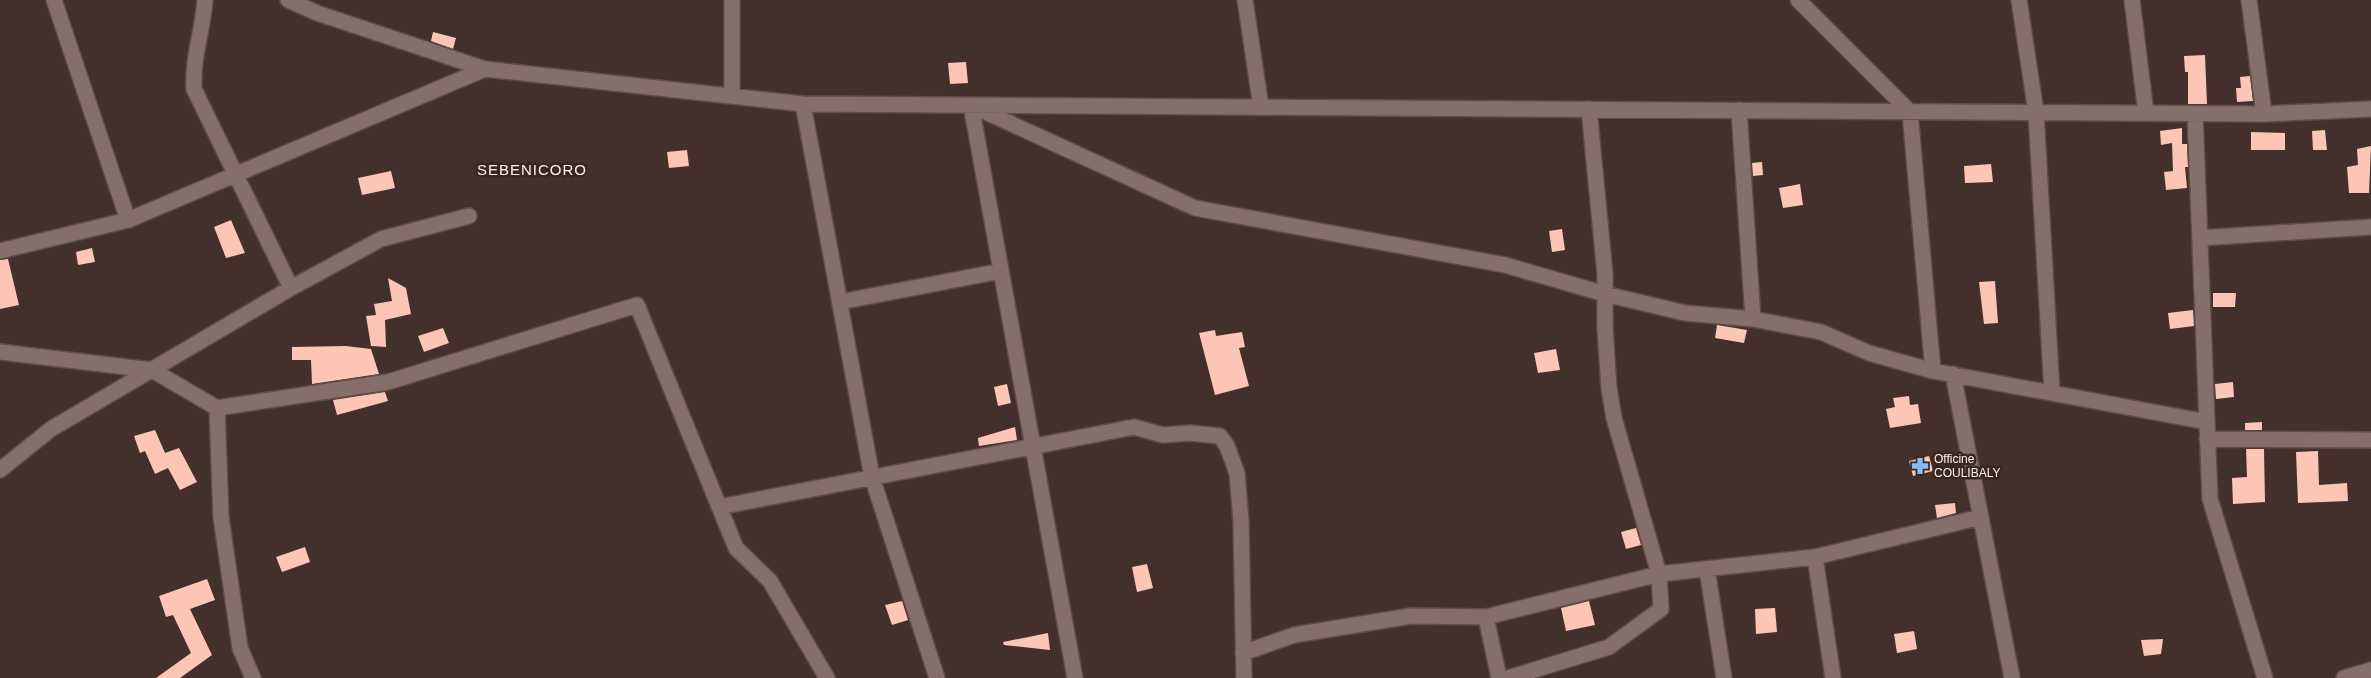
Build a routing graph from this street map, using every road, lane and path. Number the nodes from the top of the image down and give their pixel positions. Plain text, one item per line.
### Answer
1 (54, 0) edge
2 (205, 0) edge
3 (288, 0) edge
4 (732, 0) edge
5 (1245, 0) edge
6 (1798, 0) edge
7 (2019, 0) edge
8 (2132, 0) edge
9 (2249, 0) edge
10 (485, 69) junction
11 (732, 96) junction
12 (803, 104) junction
13 (971, 105) junction
14 (1261, 107) junction
15 (1589, 109) junction
16 (2371, 109) edge
17 (1739, 110) junction
18 (1910, 112) junction
19 (2036, 112) junction
20 (2146, 113) junction
21 (2196, 114) junction
22 (2264, 114) junction
23 (236, 175) junction
24 (469, 216) dead end
25 (128, 220) junction
26 (2371, 227) edge
27 (2200, 238) junction
28 (0, 251) edge
29 (1001, 271) junction
30 (291, 288) junction
31 (1605, 294) junction
32 (840, 302) junction
33 (1753, 319) junction
34 (0, 352) edge
35 (152, 370) junction
36 (1933, 371) junction
37 (1953, 374) junction
38 (2052, 393) junction
39 (217, 408) junction
40 (2207, 422) junction
41 (2208, 439) junction
42 (2371, 440) edge
43 (1034, 446) junction
44 (0, 470) edge
45 (872, 477) junction
46 (719, 507) junction
47 (1981, 517) junction
48 (1815, 557) junction
49 (1707, 569) junction
50 (1659, 574) junction
51 (1486, 617) junction
52 (1243, 653) junction
53 (2371, 670) edge
54 (2351, 677) edge
55 (253, 678) edge
56 (827, 678) edge
57 (937, 678) edge
58 (1075, 678) edge
59 (1244, 678) edge
60 (1499, 678) edge
61 (1508, 678) edge
62 (1724, 678) edge
63 (1833, 678) edge
64 (2012, 678) edge
65 (2265, 678) edge

1 - 25 street
2 - 23 street
3 - 10 street
4 - 11 street
5 - 14 street
6 - 18 street
7 - 19 street
8 - 20 street
9 - 22 street
10 - 11 street
10 - 23 street
11 - 12 street
12 - 13 street
12 - 32 street
13 - 14 street
13 - 29 street
13 - 31 street
14 - 15 street
15 - 17 street
15 - 31 street
16 - 22 street
17 - 18 street
17 - 33 street
18 - 19 street
18 - 36 street
19 - 20 street
19 - 38 street
20 - 21 street
21 - 22 street
21 - 27 street
23 - 25 street
23 - 30 street
24 - 30 street
25 - 28 street
26 - 27 street
27 - 40 street
29 - 32 street
29 - 43 street
30 - 35 street
31 - 33 street
31 - 50 street
32 - 45 street
33 - 36 street
34 - 35 street
35 - 39 street
35 - 44 street
36 - 37 street
37 - 38 street
37 - 47 street
38 - 40 street
39 - 46 street
39 - 55 street
40 - 41 street
41 - 42 street
41 - 65 street
43 - 45 street
43 - 52 street
43 - 58 street
45 - 46 street
45 - 57 street
46 - 56 street
47 - 48 street
47 - 64 street
48 - 49 street
48 - 63 street
49 - 50 street
49 - 62 street
50 - 51 street
50 - 61 street
51 - 52 street
51 - 60 street
52 - 59 street
53 - 54 street

